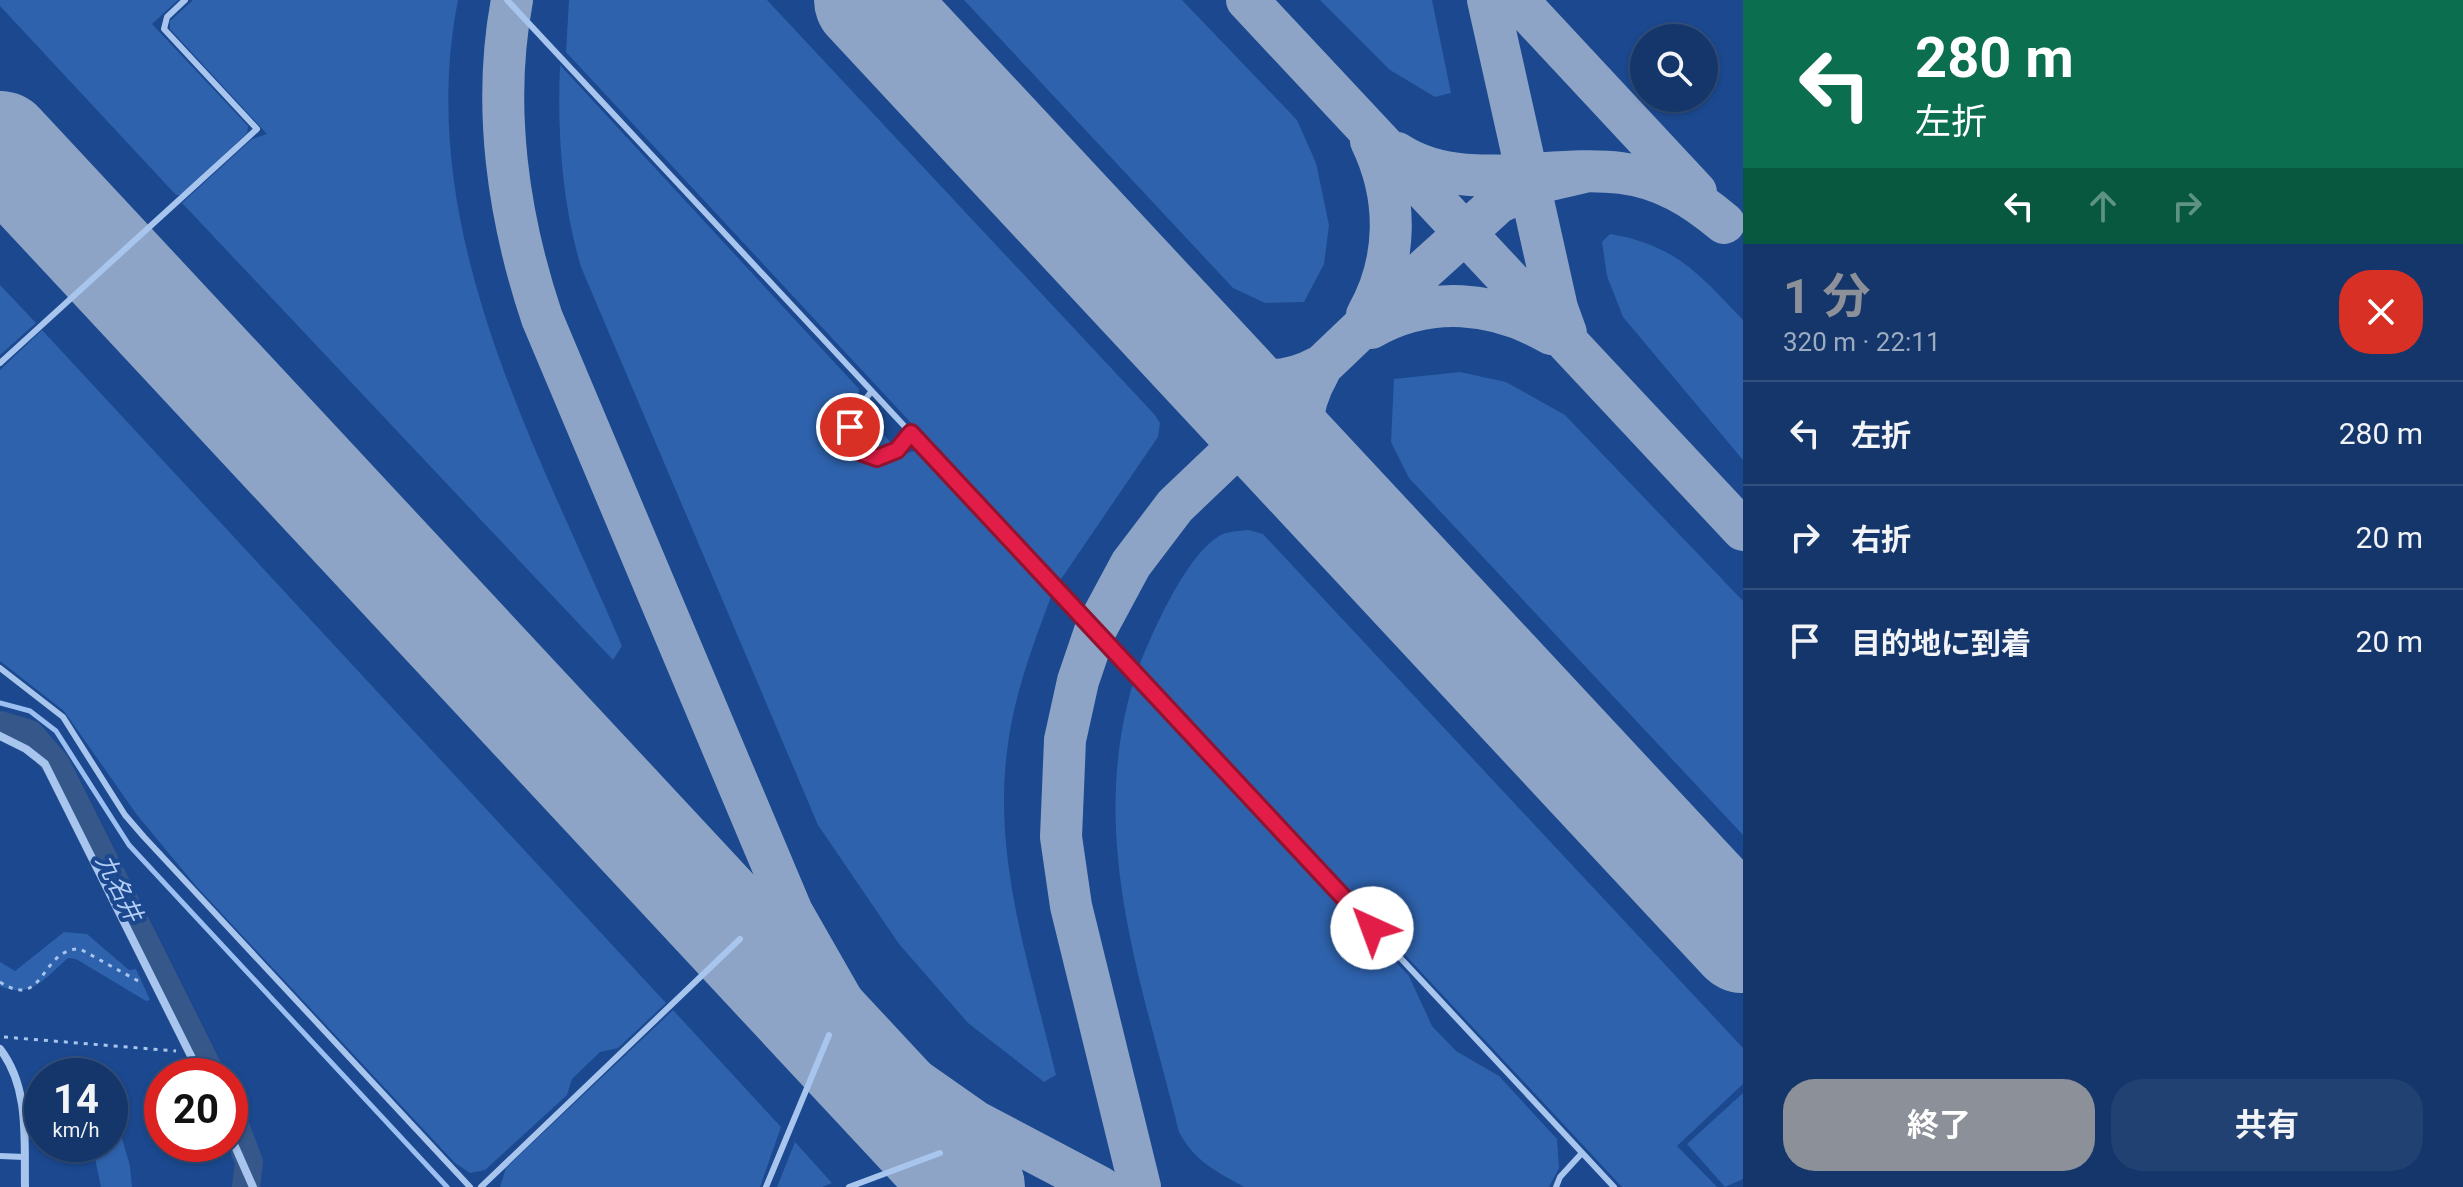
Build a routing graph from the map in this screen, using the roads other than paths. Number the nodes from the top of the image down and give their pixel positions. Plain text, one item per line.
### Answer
1 (185, 0) edge
2 (507, 0) edge
3 (0, 363) edge
4 (871, 392) junction
5 (911, 433) junction
6 (0, 668) edge
7 (0, 736) edge
8 (740, 939) dead end
9 (829, 1035) dead end
10 (0, 1049) edge
11 (192, 1058) edge
12 (940, 1153) dead end
13 (1582, 1153) junction
14 (0, 1156) edge
15 (24, 1157) joint
16 (24, 1162) edge
17 (242, 1162) edge
18 (25, 1187) edge
19 (253, 1187) edge
20 (470, 1187) edge
21 (481, 1187) edge
22 (766, 1187) edge
23 (849, 1187) edge
24 (1556, 1187) edge
25 (1614, 1187) edge

1 - 3 lane
2 - 4 lane
4 - 5 lane
4 - 5 lane
5 - 13 lane
6 - 20 lane
7 - 11 street
8 - 21 lane
9 - 22 lane
10 - 15 street
12 - 23 lane
13 - 24 lane
13 - 25 lane
14 - 15 lane
16 - 18 street
17 - 19 street

